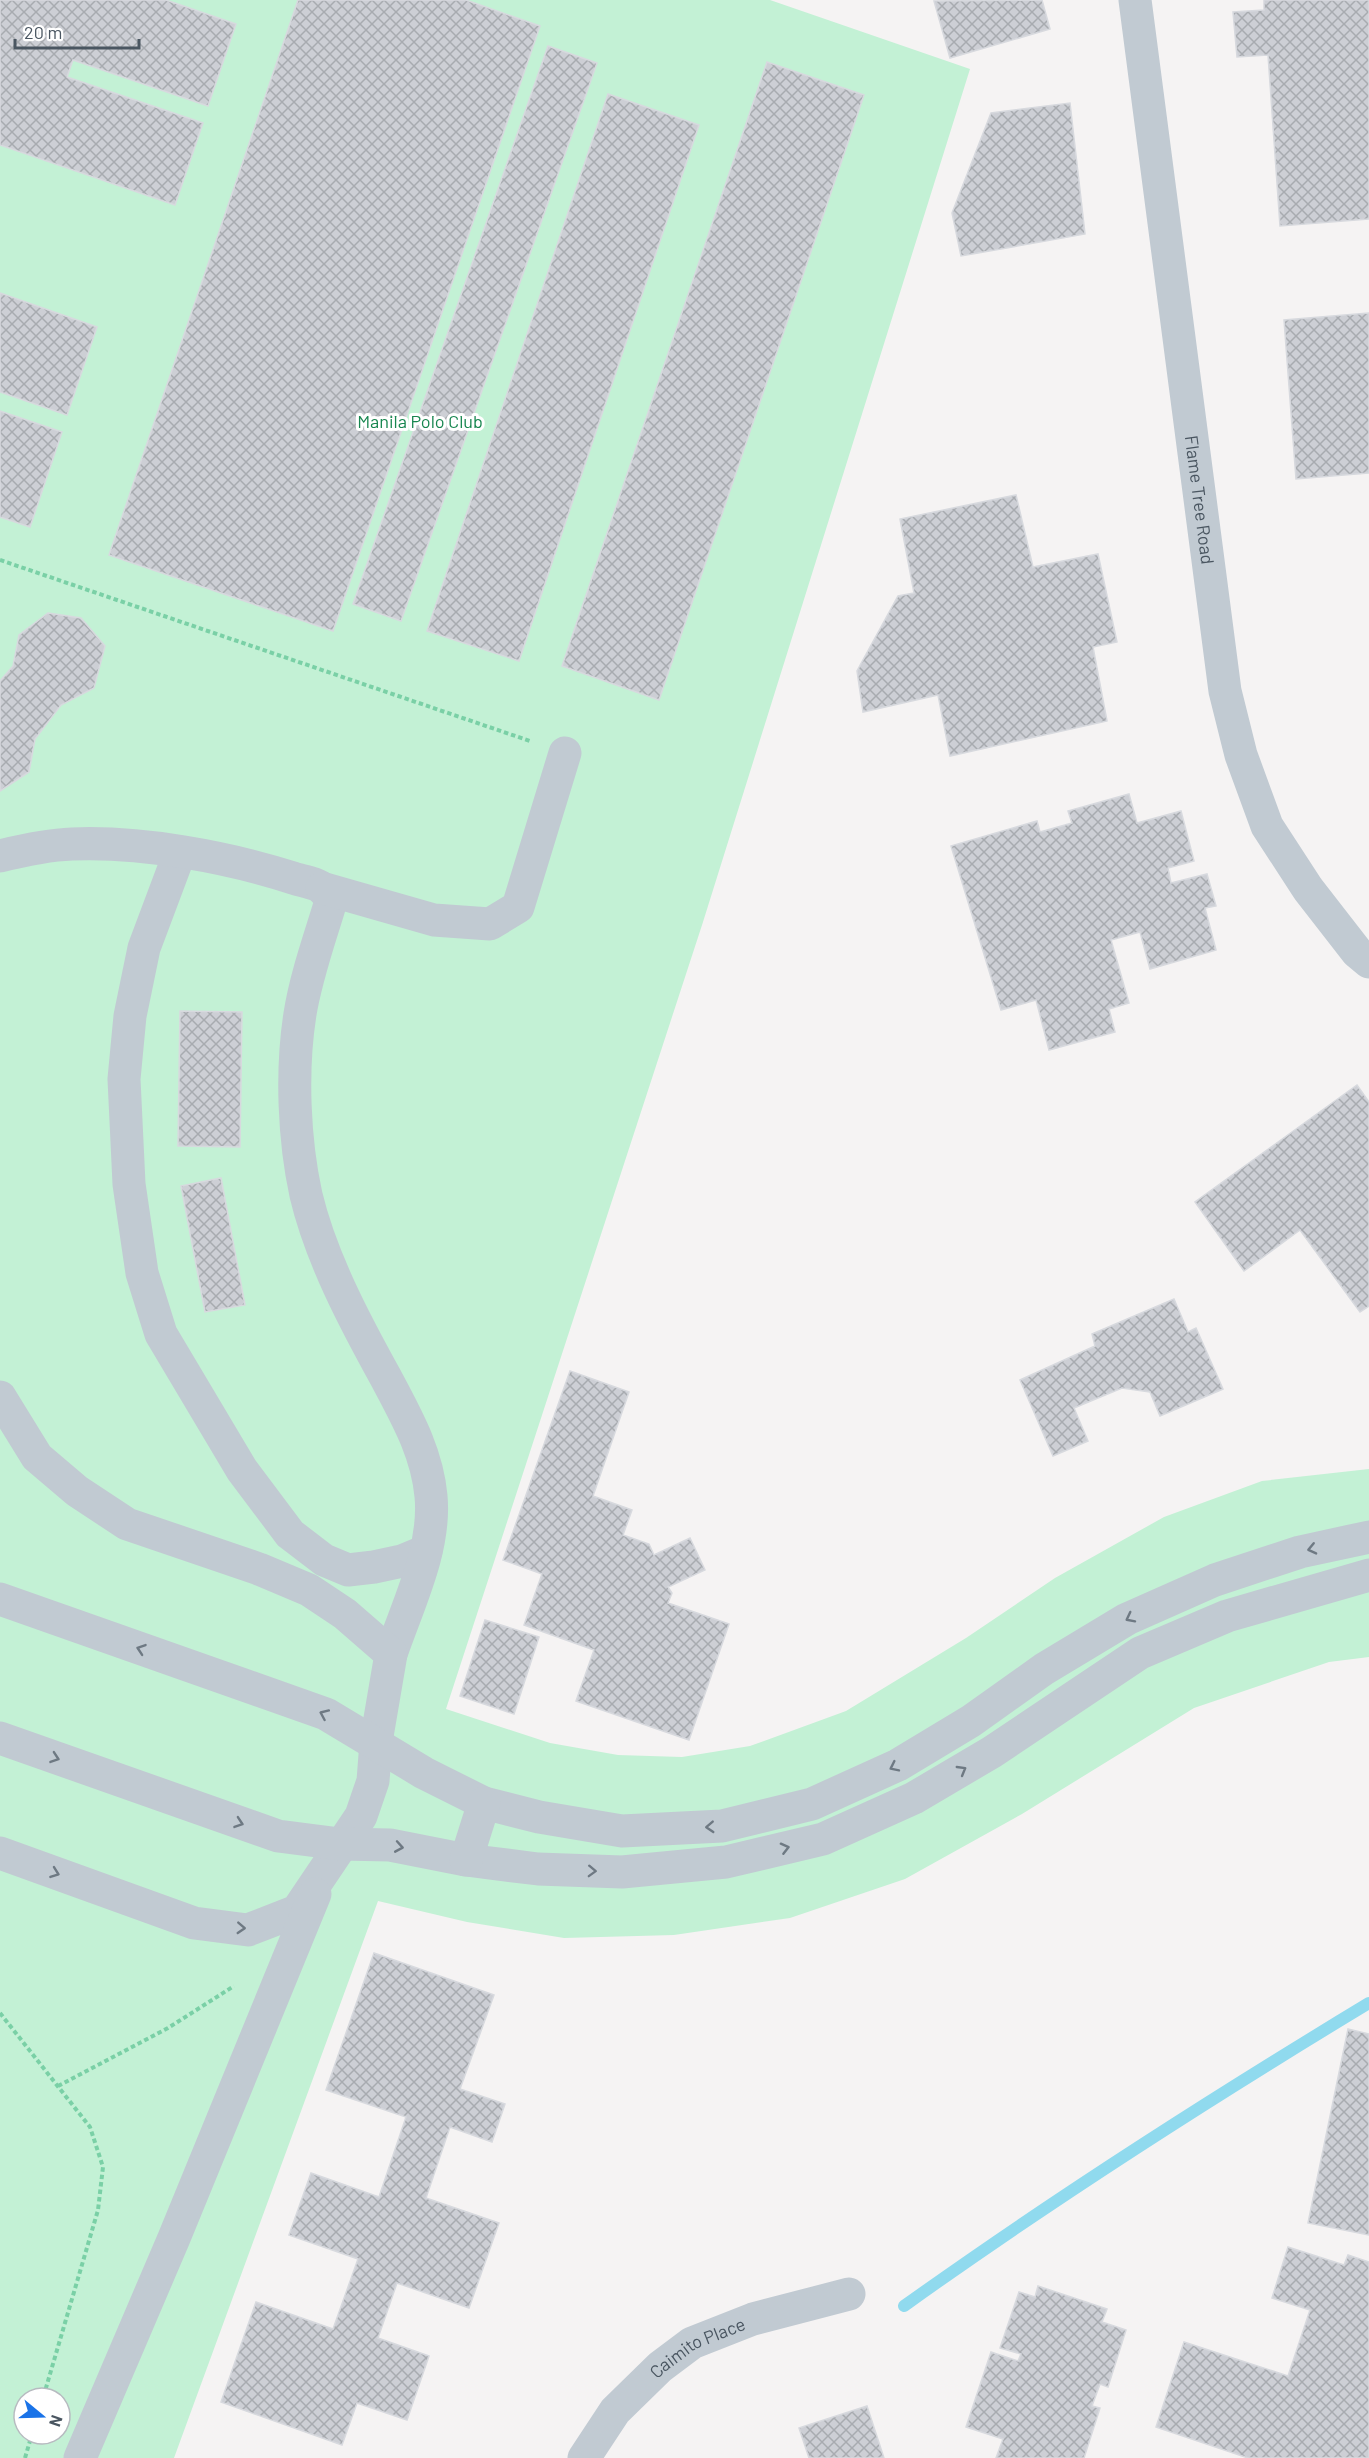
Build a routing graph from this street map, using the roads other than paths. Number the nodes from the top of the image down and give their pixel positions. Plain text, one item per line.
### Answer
1 (1135, 0) edge
2 (565, 753) road end
3 (180, 852) junction
4 (0, 856) edge
5 (322, 888) junction
6 (1369, 962) edge
7 (0, 1397) edge
8 (290, 1534) junction
9 (1369, 1537) edge
10 (426, 1551) junction
11 (1369, 1575) edge
12 (0, 1599) edge
13 (345, 1614) junction
14 (392, 1654) junction
15 (0, 1738) edge
16 (376, 1742) junction
17 (484, 1803) junction
18 (340, 1844) junction
19 (0, 1853) edge
20 (465, 1860) junction
21 (322, 1876) junction
22 (849, 2294) dead end
23 (80, 2458) edge
24 (584, 2458) edge

1 - 6 street, Flame Tree Road
2 - 5 street
3 - 4 street
3 - 5 street
3 - 8 street
5 - 10 street
7 - 13 street
8 - 10 street
8 - 13 street
9 -> 17 street
10 - 14 street
20 -> 11 street
16 -> 12 street
13 - 14 street
14 - 16 street
15 -> 18 street
16 - 17 street
16 - 18 street
17 - 20 street
18 -> 20 street
18 - 21 street
19 -> 21 street
21 - 23 street
22 - 24 street, Caimito Place

